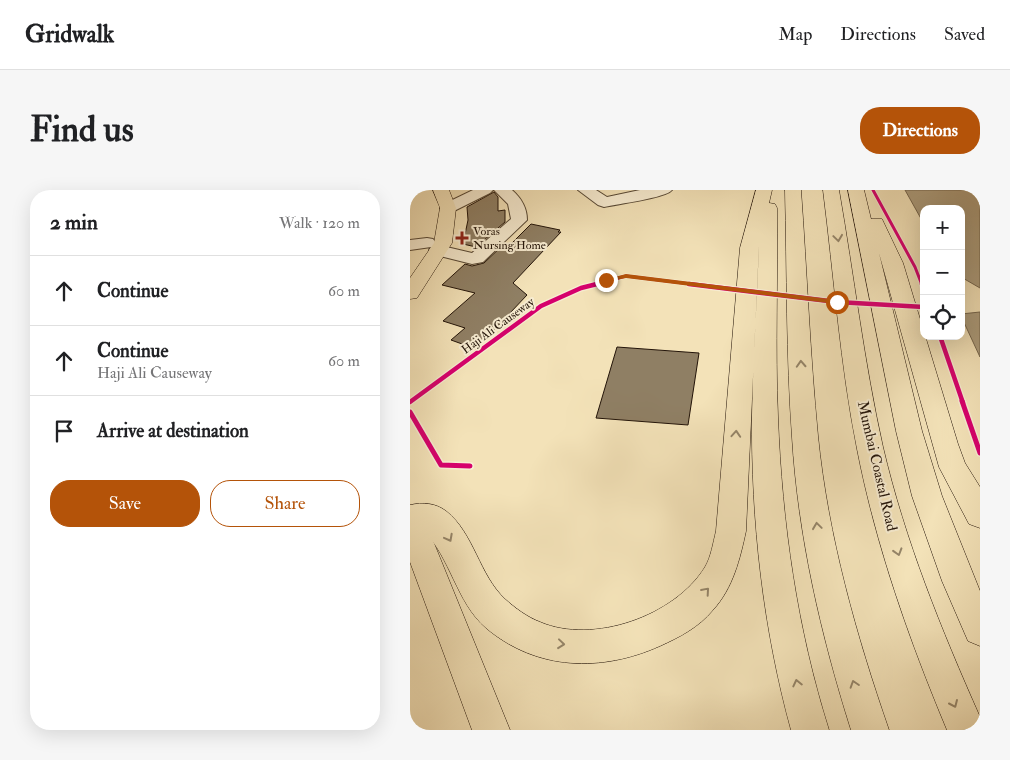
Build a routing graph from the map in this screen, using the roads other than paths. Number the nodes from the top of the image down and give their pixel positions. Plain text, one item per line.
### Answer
1 (485, 190) edge
2 (502, 190) edge
3 (586, 190) edge
4 (664, 190) edge
5 (764, 190) edge
6 (770, 190) edge
7 (793, 190) edge
8 (831, 190) edge
9 (856, 190) edge
10 (861, 190) edge
11 (434, 194) edge
12 (448, 208) junction
13 (425, 246) edge
14 (410, 270) edge
15 (410, 292) edge
16 (980, 514) edge
17 (410, 520) edge
18 (980, 629) edge
19 (492, 730) edge
20 (810, 730) edge
21 (870, 730) edge
22 (966, 730) edge

1 - 12 street
2 - 13 street
3 - 4 street
17 -> 5 main road
20 -> 6 main road
21 -> 7 main road
8 -> 22 main road, Mumbai Coastal Road
9 - 18 main road
10 - 16 main road
11 - 12 main road
11 - 13 main road
12 - 13 main road
13 - 14 main road
13 - 15 main road
17 - 19 main road

